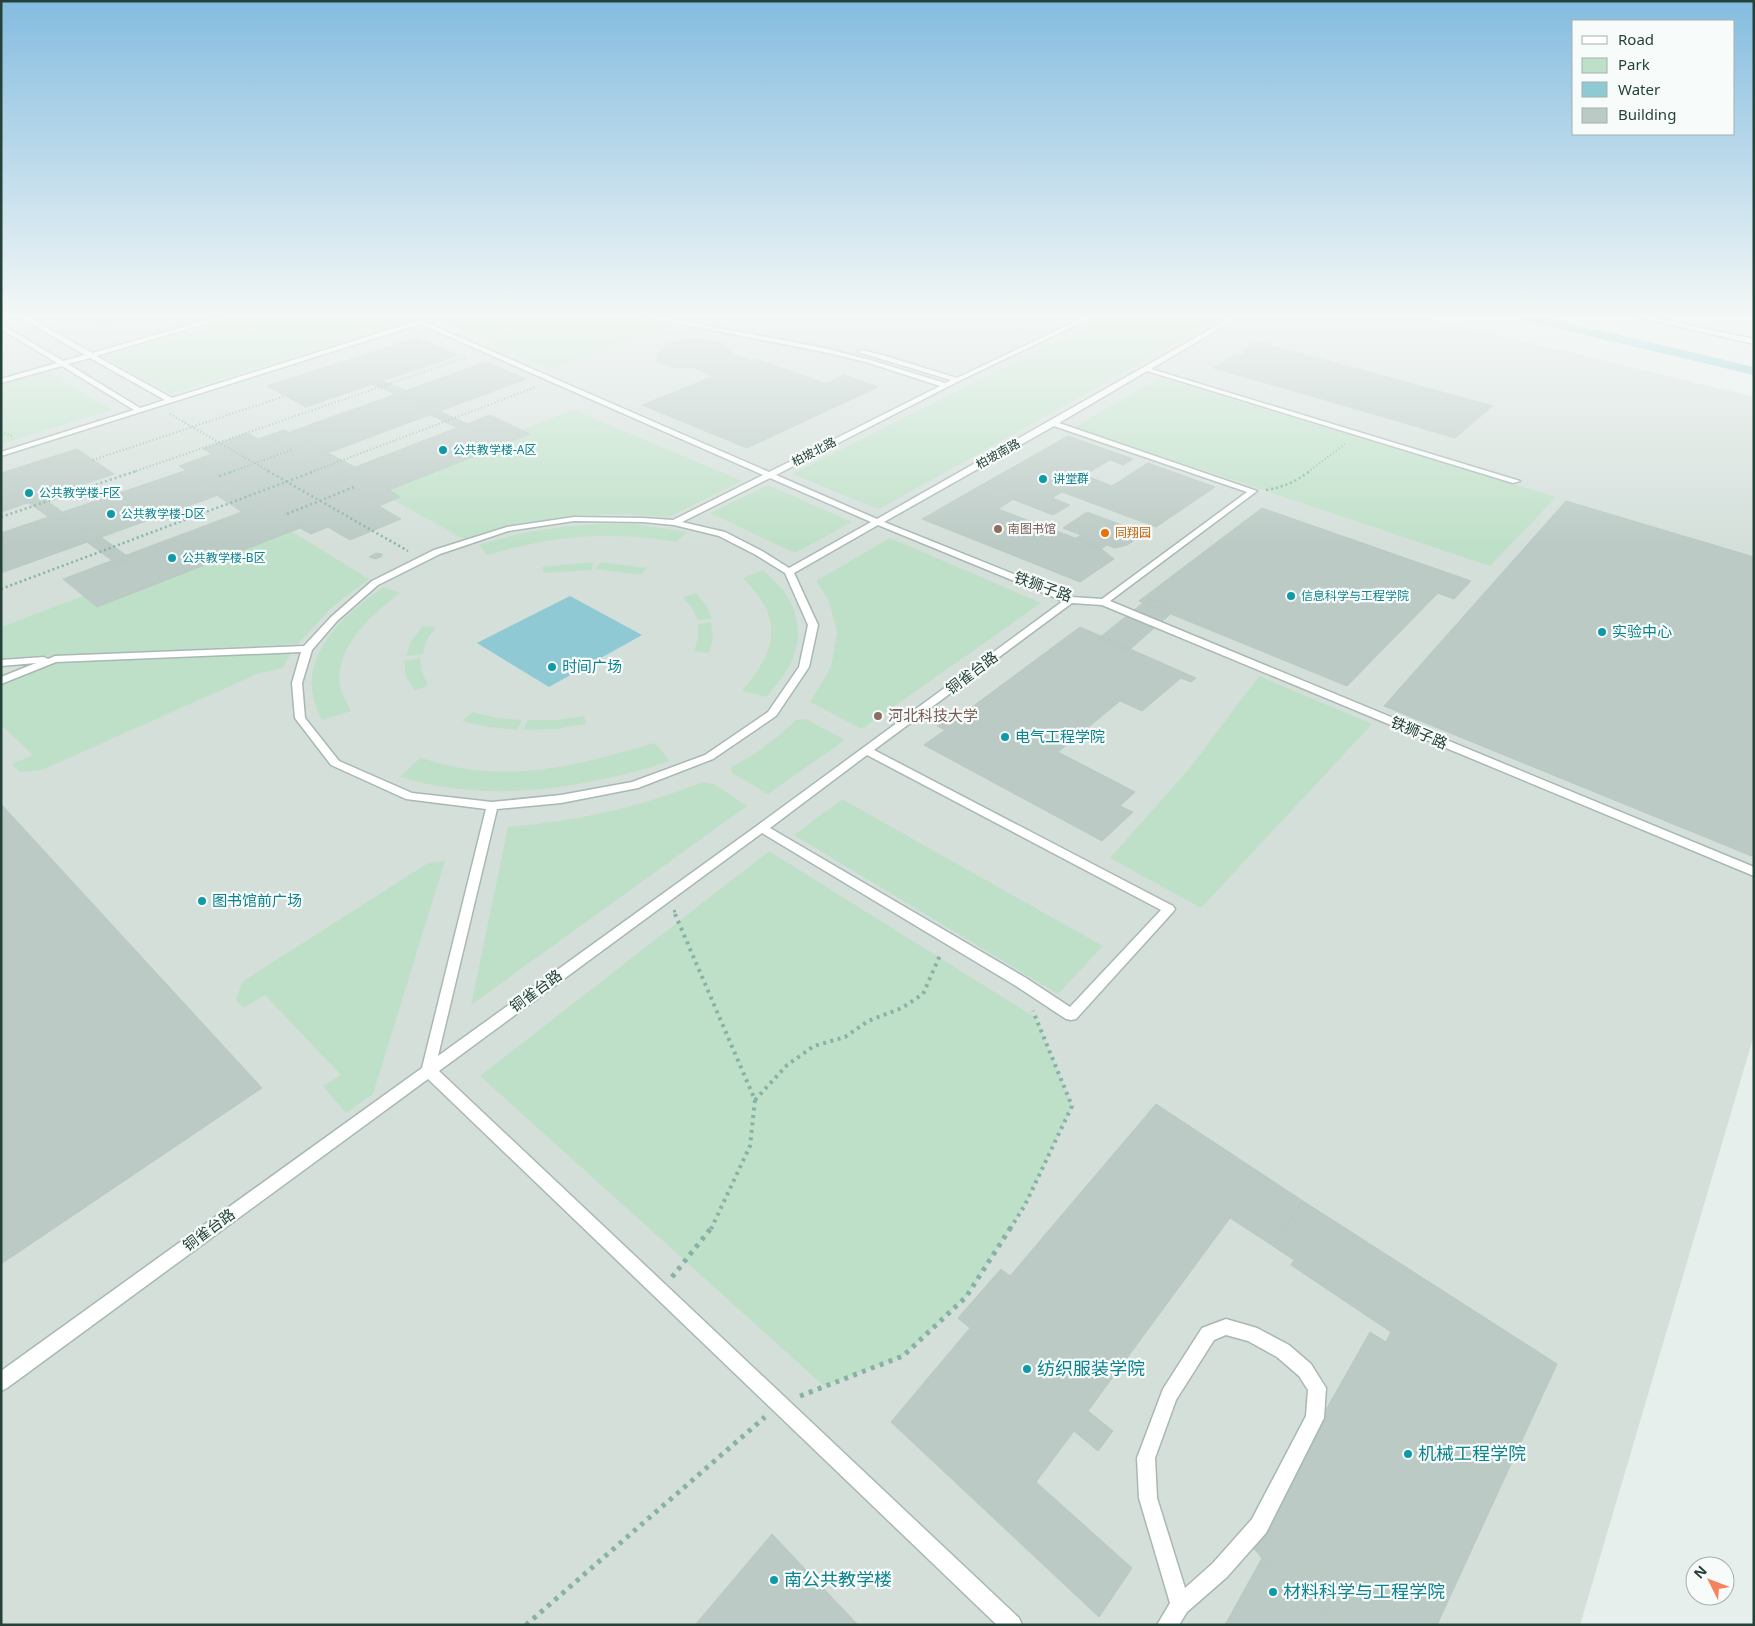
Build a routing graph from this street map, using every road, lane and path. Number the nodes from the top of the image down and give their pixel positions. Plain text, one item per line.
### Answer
1 (110, 393) edge
2 (157, 393) edge
3 (193, 393) edge
4 (364, 393) edge
5 (520, 393) edge
6 (583, 393) edge
7 (932, 393) edge
8 (1105, 393) edge
9 (1225, 393) edge
10 (285, 396) dead end
11 (170, 400) junction
12 (155, 405) junction
13 (139, 410) junction
14 (1053, 423) junction
15 (192, 427) junction
16 (1357, 433) junction
17 (220, 442) junction
18 (290, 450) dead end
19 (1, 454) edge
20 (93, 460) dead end
21 (256, 463) junction
22 (769, 474) junction
23 (219, 476) dead end
24 (287, 481) junction
25 (1516, 481) dead end
26 (354, 488) dead end
27 (1252, 491) junction
28 (321, 501) junction
29 (287, 514) dead end
30 (1, 517) edge
31 (878, 522) junction
32 (674, 523) junction
33 (422, 559) junction
34 (789, 572) junction
35 (1, 589) edge
36 (1070, 600) junction
37 (1104, 602) junction
38 (307, 649) junction
39 (56, 659) junction
40 (1, 663) edge
41 (1, 681) edge
42 (867, 751) junction
43 (492, 806) junction
44 (762, 828) junction
45 (1754, 872) edge
46 (669, 896) junction
47 (948, 938) junction
48 (1021, 982) junction
49 (428, 1070) junction
50 (755, 1100) junction
51 (661, 1291) junction
52 (1, 1382) edge
53 (780, 1404) junction
54 (1180, 1605) junction
55 (526, 1625) edge
56 (1012, 1625) edge
57 (1167, 1625) edge

1 - 13 lane
2 - 11 lane
3 - 11 lane, 铁狮子路
4 - 17 path
5 - 24 path
6 - 22 lane, 铁狮子路
7 - 22 lane, 柏坡北路
8 - 14 lane, 柏坡南路
9 - 16 lane
10 - 15 path
11 - 12 lane
12 - 13 lane
12 - 15 path
13 - 19 lane
14 - 27 lane
14 - 31 lane, 柏坡南路
15 - 17 path
15 - 20 path
16 - 25 lane
16 - 27 path
17 - 21 path
17 - 30 path
18 - 21 path
21 - 23 path
21 - 24 path
22 - 31 lane, 铁狮子路
22 - 32 lane, 柏坡北路
24 - 28 path
24 - 35 path
26 - 28 path
27 - 37 lane
28 - 29 path
28 - 33 path
31 - 34 lane, 柏坡南路
31 - 36 lane, 铁狮子路
32 - 33 lane
32 - 34 lane
33 - 38 lane
34 - 43 lane
36 - 37 lane, 铁狮子路
36 - 42 lane, 铜雀台路
37 - 45 lane, 铁狮子路
38 - 39 lane
38 - 43 lane
39 - 40 lane
39 - 41 lane
42 - 44 lane, 铜雀台路
42 - 48 lane
43 - 49 lane
44 - 46 lane, 铜雀台路
44 - 47 lane
46 - 49 lane, 铜雀台路
46 - 50 path
47 - 48 lane
47 - 50 path
48 - 53 path
49 - 51 lane
49 - 52 lane, 铜雀台路
50 - 51 path
51 - 53 lane
53 - 55 path
53 - 56 lane
54 - 54 lane
54 - 57 lane

